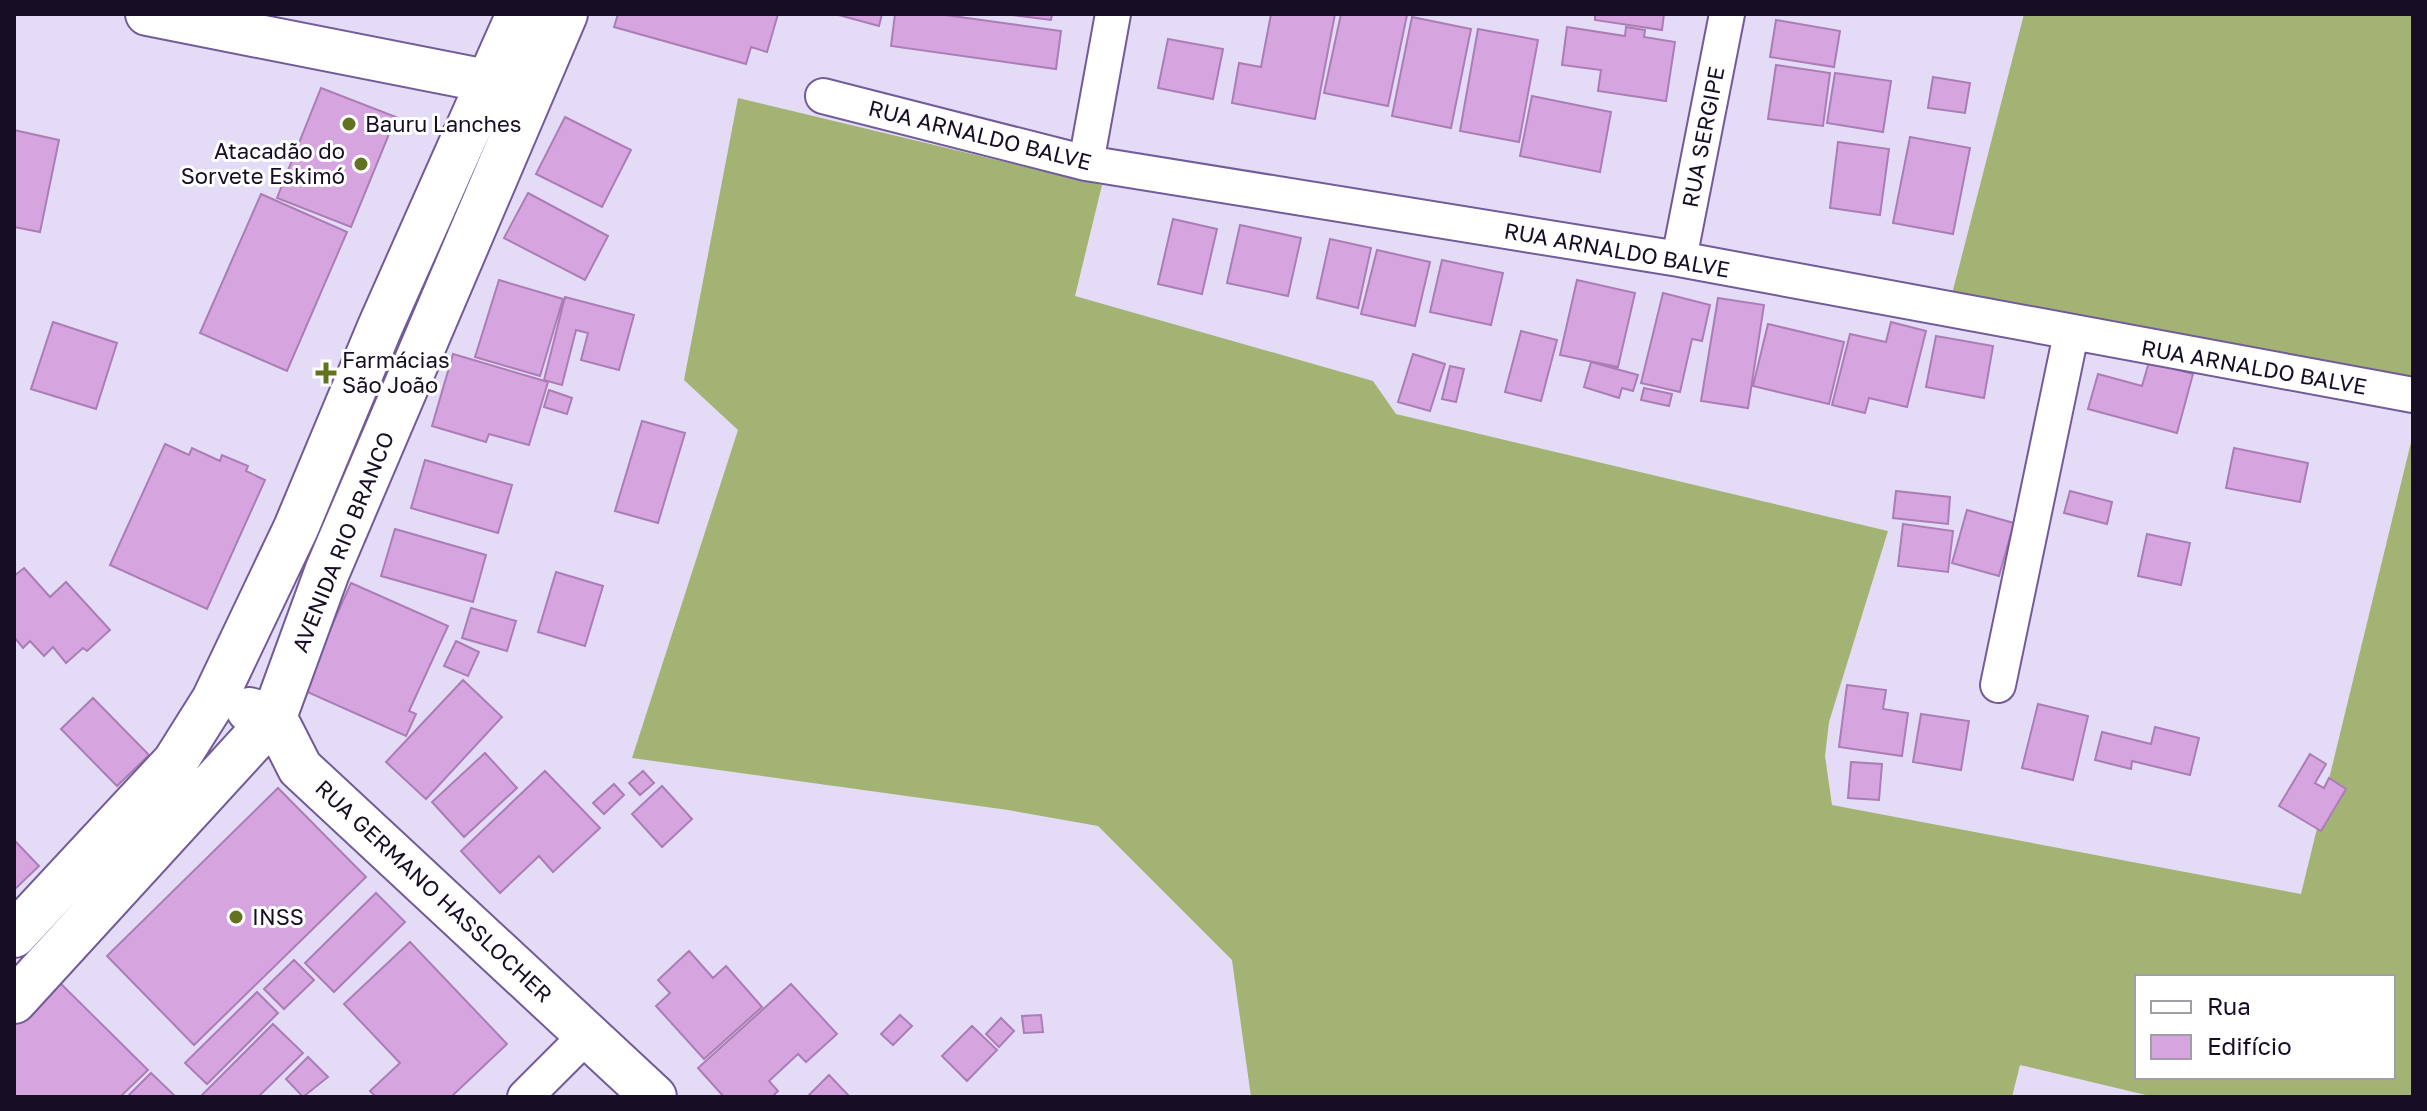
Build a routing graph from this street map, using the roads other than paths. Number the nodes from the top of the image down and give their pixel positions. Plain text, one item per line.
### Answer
1 (147, 14) edge
2 (519, 14) edge
3 (565, 14) edge
4 (1113, 14) edge
5 (1727, 14) edge
6 (510, 86) junction
7 (823, 96) dead end
8 (1086, 163) junction
9 (1679, 259) junction
10 (2071, 334) junction
11 (2413, 395) edge
12 (1998, 685) dead end
13 (214, 700) junction
14 (274, 717) junction
15 (14, 935) edge
16 (14, 1001) edge
17 (588, 1034) junction
18 (525, 1097) edge
19 (654, 1097) edge

1 - 6 street
2 - 6 main road, AVENIDA RIO BRANCO
3 - 6 main road, AVENIDA RIO BRANCO
4 - 8 street
5 - 9 street, RUA SERGIPE
6 - 13 main road, AVENIDA RIO BRANCO
6 - 14 main road, AVENIDA RIO BRANCO
7 - 8 street, RUA ARNALDO BALVE
8 - 9 street, RUA ARNALDO BALVE
9 - 10 street, RUA ARNALDO BALVE
10 - 11 street, RUA ARNALDO BALVE
10 - 12 street
13 - 14 main road
13 - 15 main road, AVENIDA RIO BRANCO
14 - 16 main road, AVENIDA RIO BRANCO
14 - 17 main road, RUA GERMANO HASSLOCHER
17 - 18 street
17 - 19 main road, RUA GERMANO HASSLOCHER

